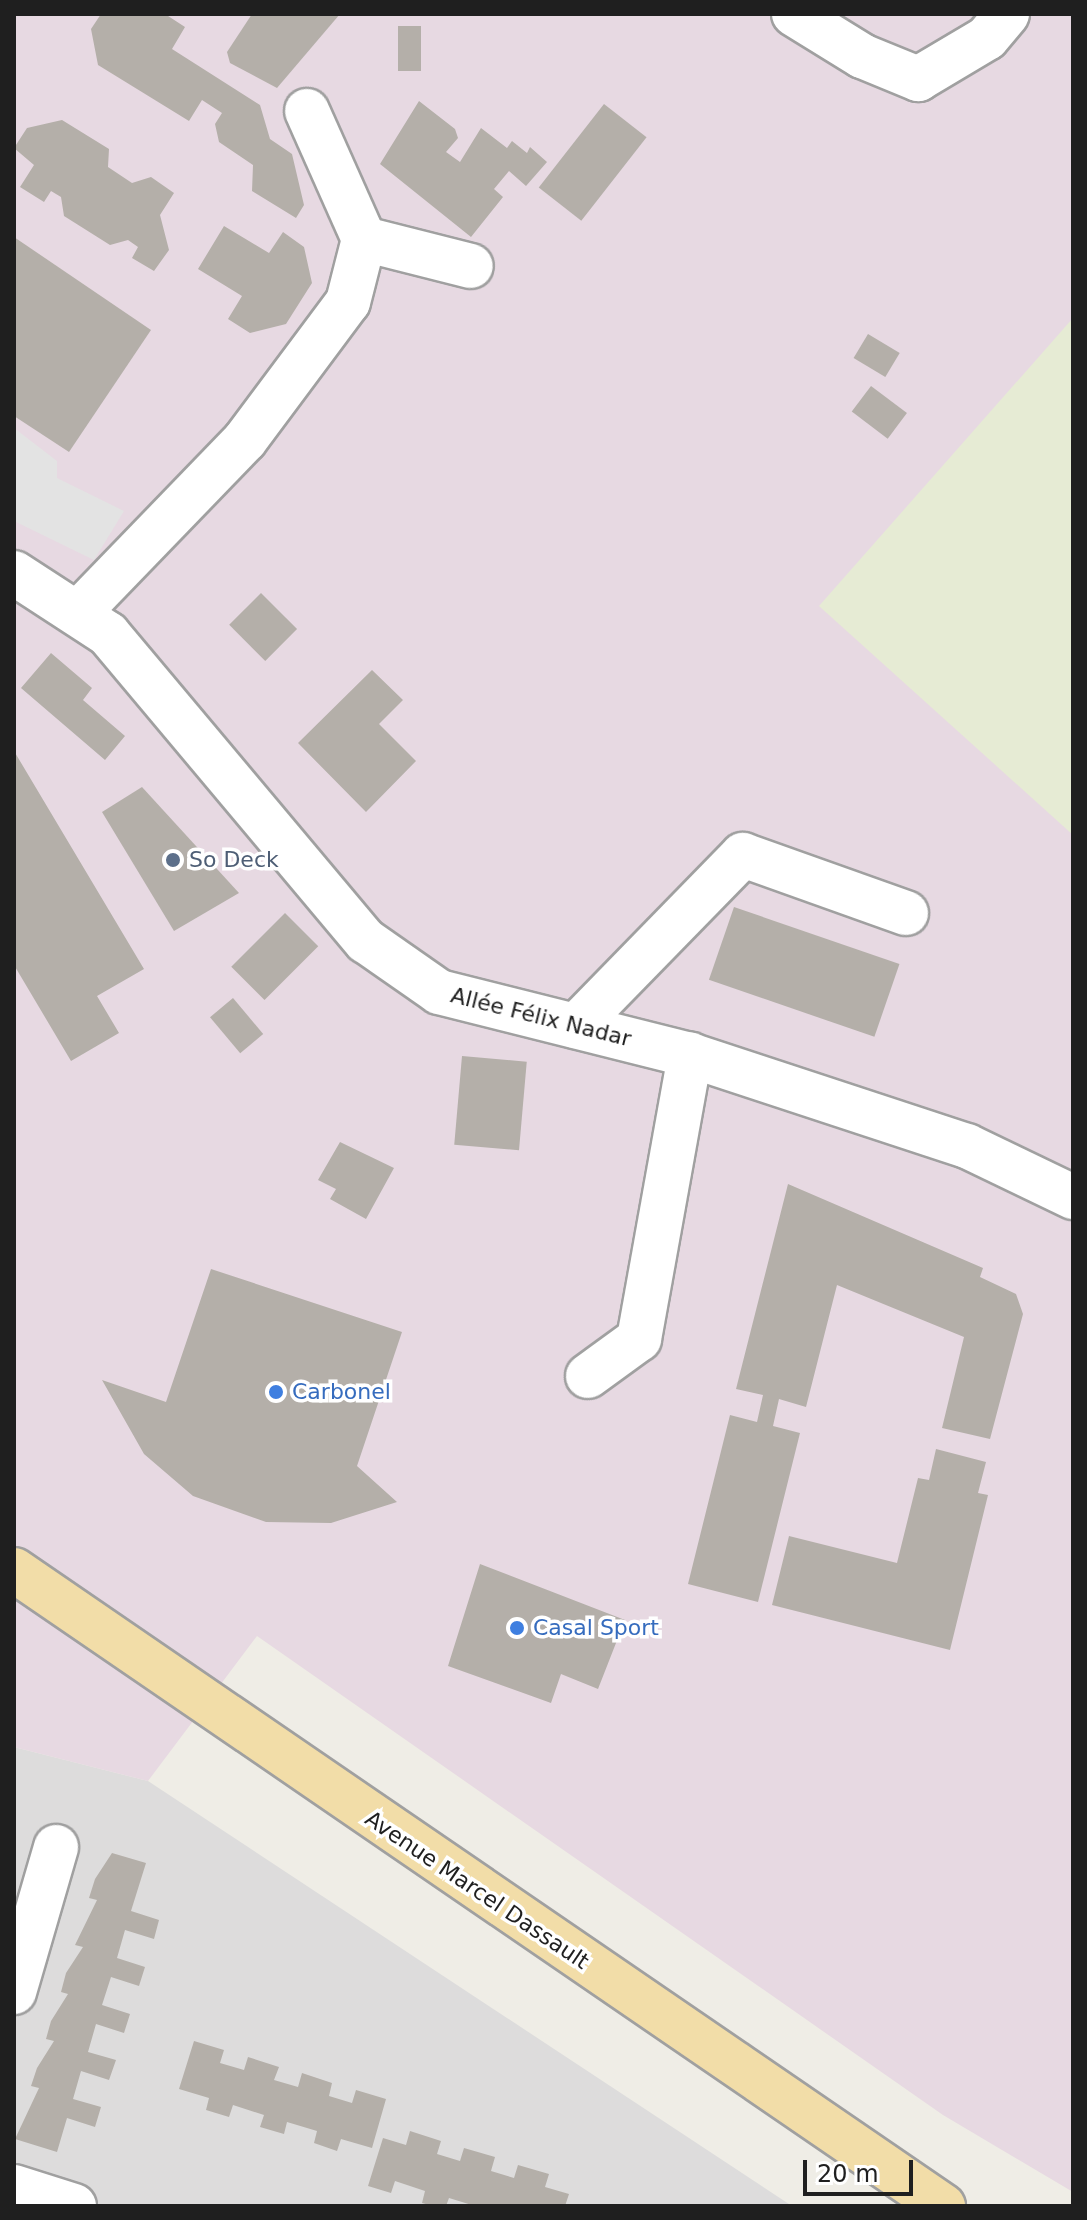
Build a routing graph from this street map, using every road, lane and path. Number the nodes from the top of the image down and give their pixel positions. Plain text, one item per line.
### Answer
1 (794, 14) edge
2 (1007, 14) edge
3 (307, 111) dead end
4 (364, 239) junction
5 (471, 266) dead end
6 (14, 573) edge
7 (78, 613) junction
8 (906, 913) dead end
9 (576, 1026) junction
10 (690, 1055) junction
11 (1073, 1197) edge
12 (588, 1376) dead end
13 (14, 1570) edge
14 (56, 1847) dead end
15 (14, 1992) edge
16 (14, 2187) edge
17 (74, 2206) edge
18 (943, 2206) edge

1 - 2 street
3 - 4 street
4 - 5 street
4 - 7 street
6 - 7 street, Allée Félix Nadar
7 - 9 street, Allée Félix Nadar
8 - 9 street
9 - 10 street, Allée Félix Nadar
10 - 11 street, Allée Félix Nadar
10 - 12 street
13 - 18 main road, Avenue Marcel Dassault
14 - 15 street
16 - 17 street

